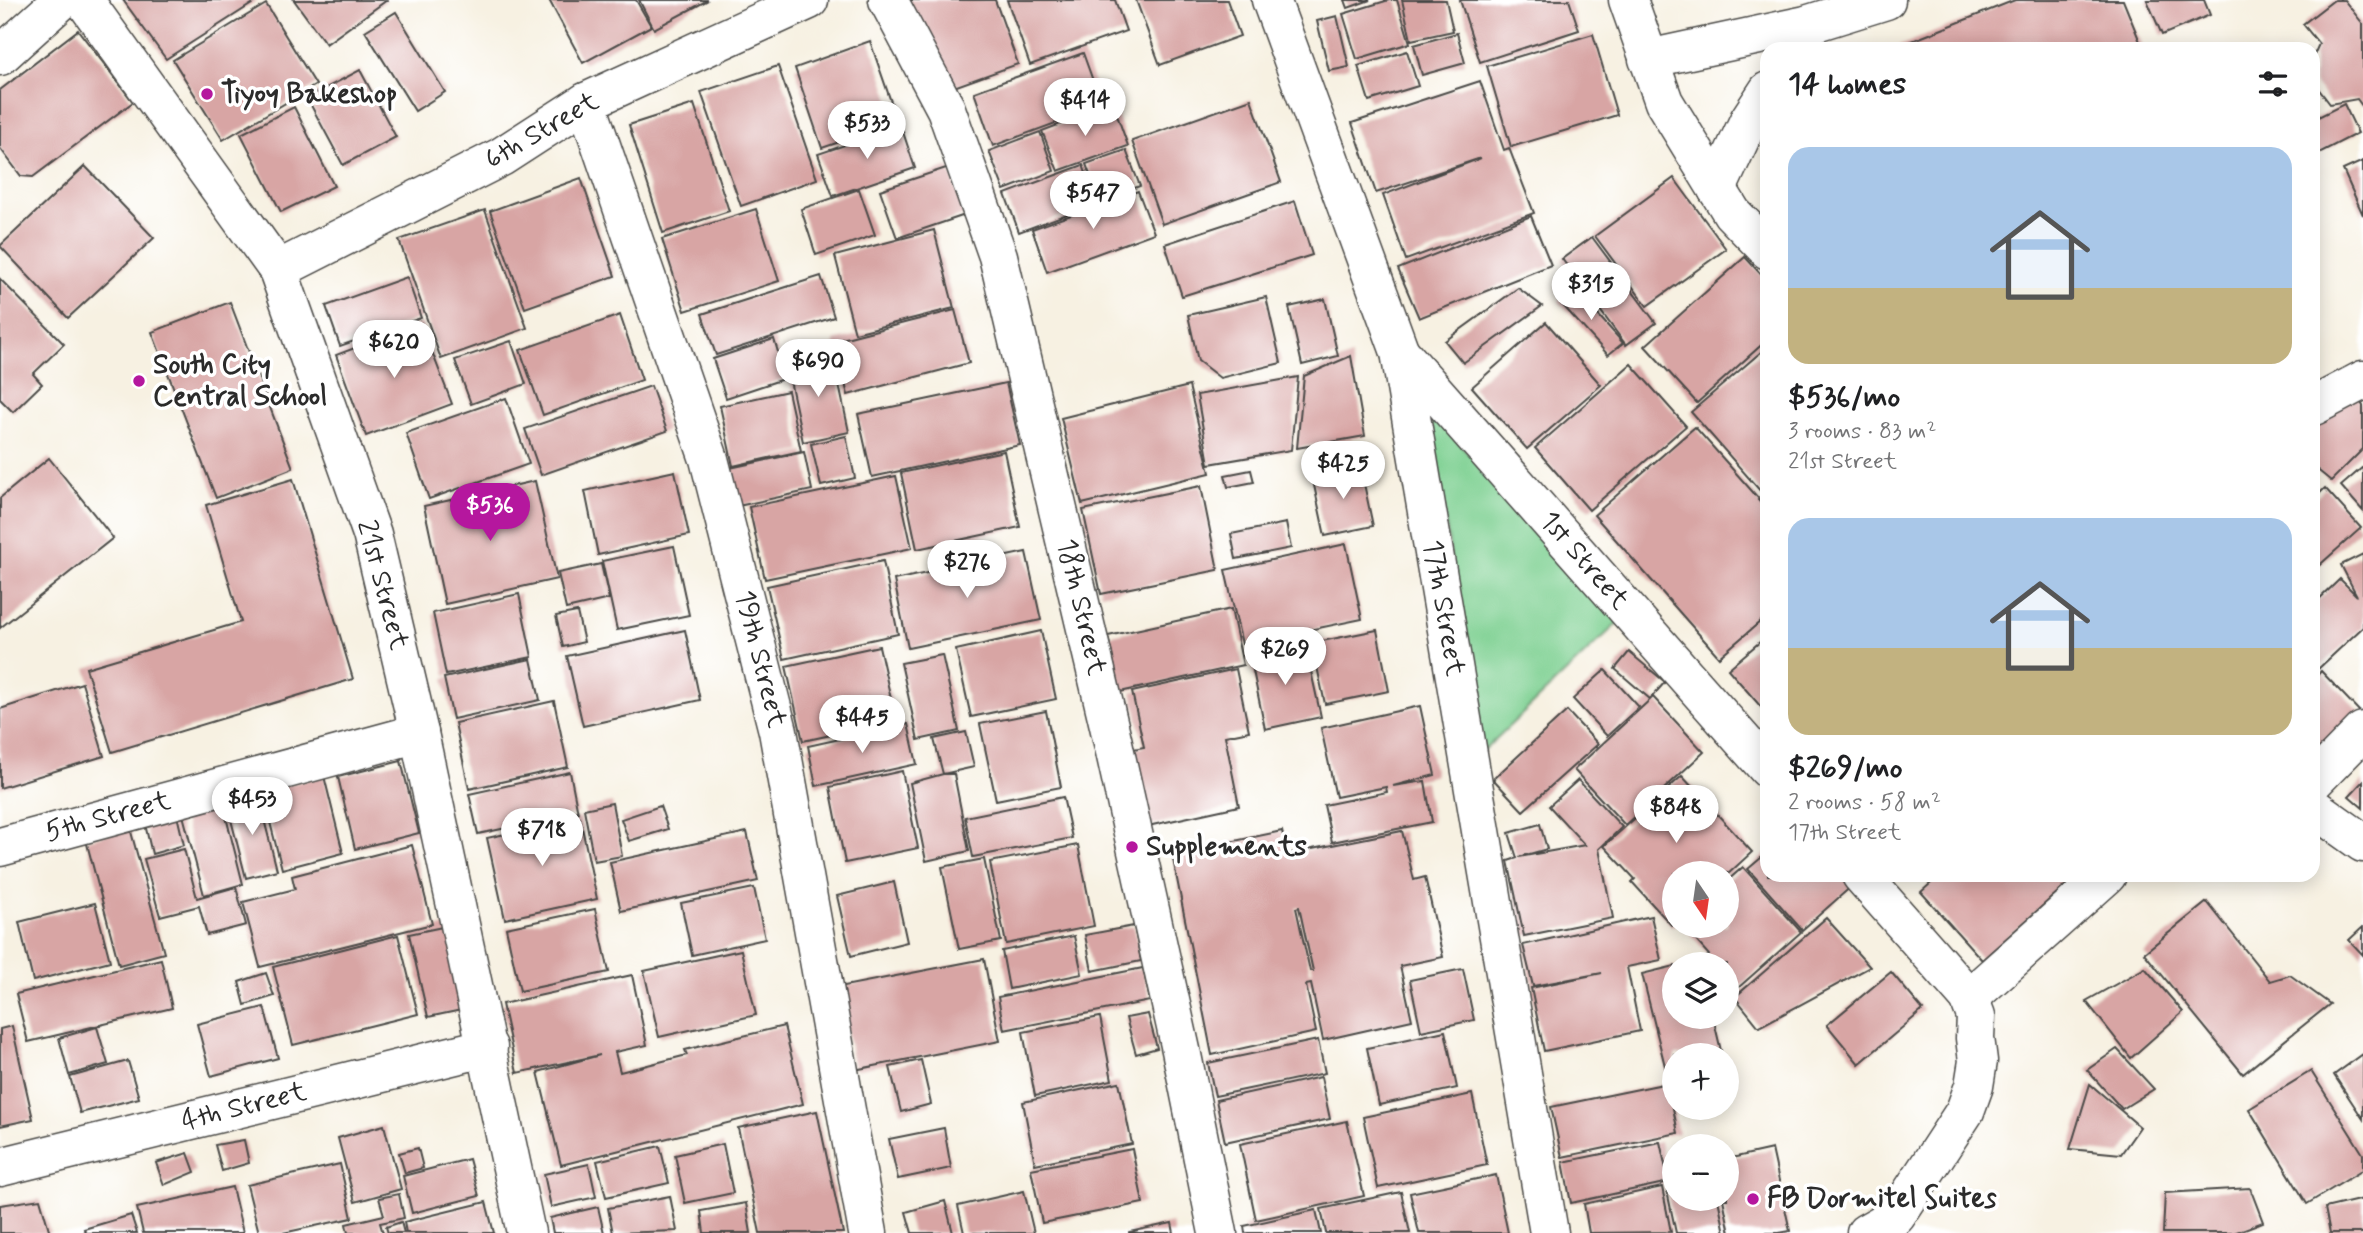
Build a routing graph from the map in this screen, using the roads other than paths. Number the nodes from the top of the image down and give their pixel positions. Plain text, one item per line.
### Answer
1 (62, 0) edge
2 (84, 0) edge
3 (809, 0) edge
4 (888, 0) edge
5 (1271, 0) edge
6 (1628, 0) edge
7 (1886, 0) edge
8 (1799, 37) edge
9 (1765, 42) edge
10 (1760, 43) edge
11 (0, 57) edge
12 (1648, 59) junction
13 (586, 102) junction
14 (1760, 103) edge
15 (1717, 189) junction
16 (1760, 242) edge
17 (278, 270) junction
18 (1400, 352) junction
19 (2363, 380) edge
20 (2320, 403) edge
21 (2363, 730) edge
22 (419, 733) junction
23 (1760, 760) edge
24 (2320, 775) edge
25 (2320, 812) edge
26 (2363, 843) edge
27 (0, 847) edge
28 (1867, 882) edge
29 (2099, 882) edge
30 (1969, 998) junction
31 (488, 1047) junction
32 (0, 1167) edge
33 (1890, 1227) edge
34 (526, 1233) edge
35 (868, 1233) edge
36 (1218, 1233) edge
37 (1549, 1233) edge

1 - 11 street
2 - 17 street, 21st Street
3 - 13 street, 6th Street
4 - 36 street, 18th Street
5 - 18 street, 17th Street
6 - 12 street
7 - 8 street
8 - 9 street
10 - 12 street
12 - 15 street
13 - 17 street, 6th Street
13 - 35 street, 19th Street
14 - 15 street
15 - 16 street
17 - 22 street, 21st Street
18 - 23 street, 1st Street
18 - 37 street, 17th Street
19 - 20 street
21 - 24 street
22 - 27 street, 5th Street
22 - 31 street, 21st Street
25 - 26 street
28 - 30 street
29 - 30 street
30 - 33 street
31 - 32 street, 4th Street
31 - 34 street, 21st Street

